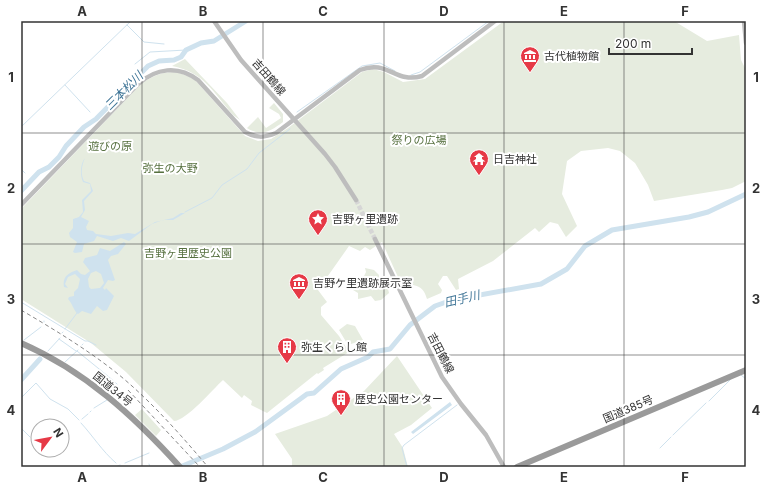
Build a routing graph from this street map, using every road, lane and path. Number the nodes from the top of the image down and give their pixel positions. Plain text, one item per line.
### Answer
1 (214, 21) edge
2 (496, 21) edge
3 (744, 21) edge
4 (746, 44) edge
5 (294, 119) junction
6 (356, 200) tunnel mouth
7 (21, 205) edge
8 (375, 239) tunnel mouth
9 (21, 343) edge
10 (746, 370) edge
11 (180, 467) edge
12 (504, 467) edge
13 (517, 467) edge

1 - 5 street, 吉田鶴線
2 - 5 street
3 - 4 street
5 - 6 street, 吉田鶴線
5 - 7 street
8 - 12 street, 吉田鶴線
9 - 11 highway, 国道34号
10 - 13 highway, 国道385号

